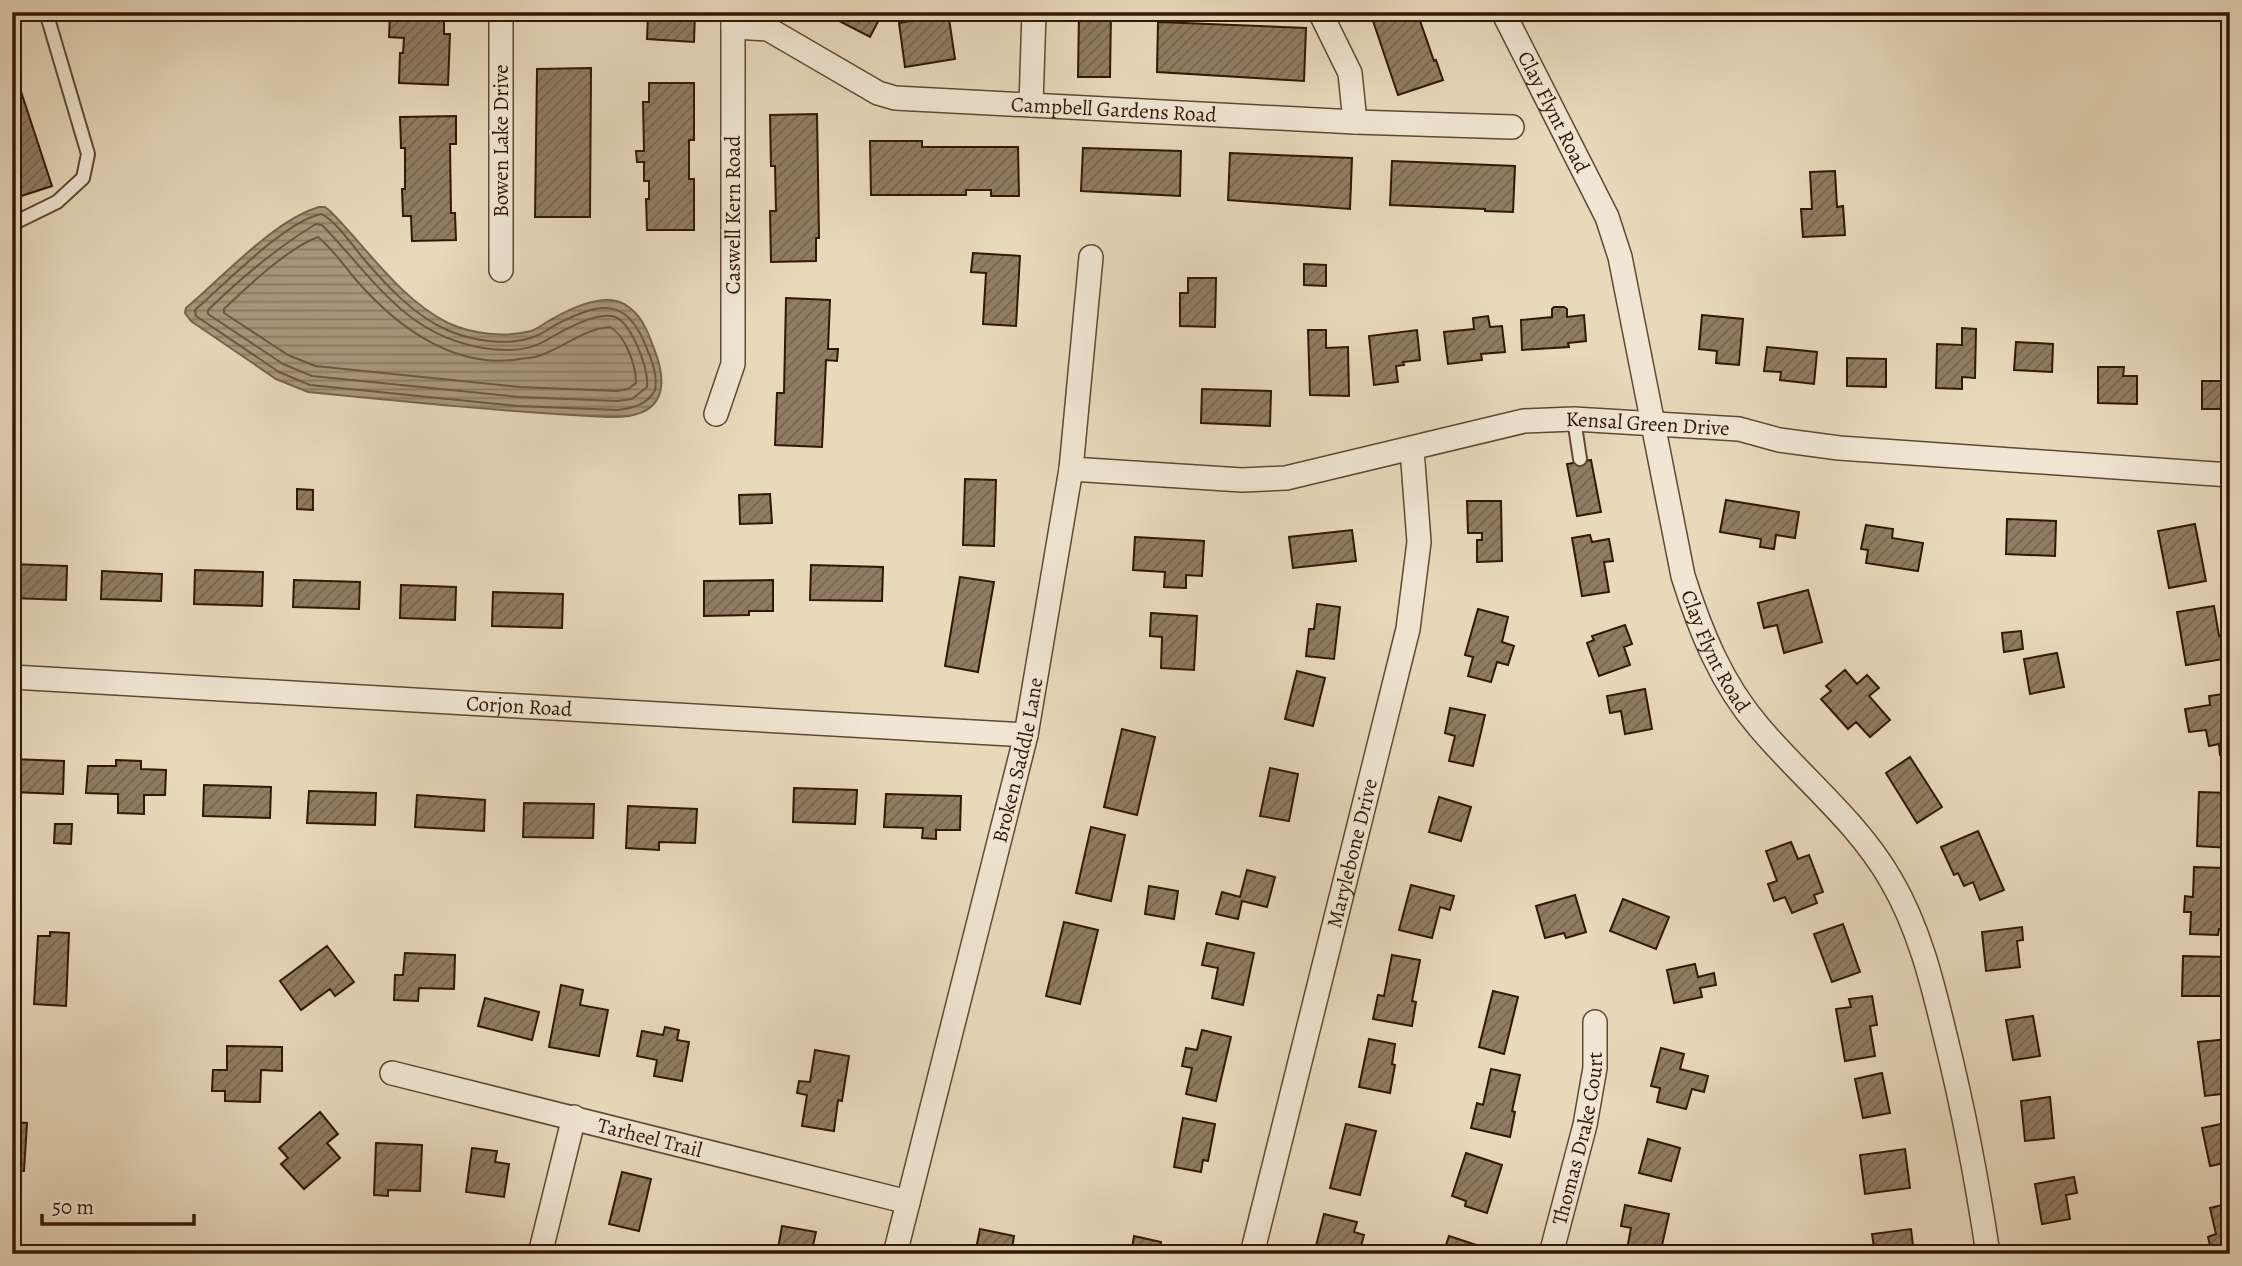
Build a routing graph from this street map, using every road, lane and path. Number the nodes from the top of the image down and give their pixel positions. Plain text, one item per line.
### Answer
1 (46, 12) edge
2 (501, 12) edge
3 (1034, 12) edge
4 (1320, 12) edge
5 (1503, 12) edge
6 (733, 19) edge
7 (1031, 105) junction
8 (1355, 122) junction
9 (1512, 127) dead end
10 (12, 224) edge
11 (1091, 257) dead end
12 (500, 270) dead end
13 (716, 414) dead end
14 (1574, 419) junction
15 (1653, 424) junction
16 (1412, 449) junction
17 (1580, 459) dead end
18 (1071, 469) junction
19 (2230, 475) edge
20 (12, 677) edge
21 (1026, 735) junction
22 (1595, 1022) dead end
23 (393, 1073) dead end
24 (573, 1117) junction
25 (908, 1202) junction
26 (540, 1254) edge
27 (895, 1254) edge
28 (1252, 1254) edge
29 (1552, 1254) edge
30 (1989, 1254) edge

1 - 10 lane
2 - 12 street, Bowen Lake Drive
3 - 7 street
4 - 8 street
5 - 15 street, Clay Flynt Road
6 - 7 street, Campbell Gardens Road
6 - 13 street, Caswell Kern Road
7 - 8 street, Campbell Gardens Road
8 - 9 street, Campbell Gardens Road
11 - 18 street, Broken Saddle Lane
14 - 15 street, Kensal Green Drive
14 - 16 street, Kensal Green Drive
14 - 17 lane
15 - 19 street, Kensal Green Drive
15 - 30 street, Clay Flynt Road
16 - 18 street, Kensal Green Drive
16 - 28 street, Marylebone Drive
18 - 21 street, Broken Saddle Lane
20 - 21 street, Corjon Road
21 - 25 street, Broken Saddle Lane
22 - 29 street, Thomas Drake Court
23 - 24 street, Tarheel Trail
24 - 25 street, Tarheel Trail
24 - 26 street
25 - 27 street, Broken Saddle Lane

